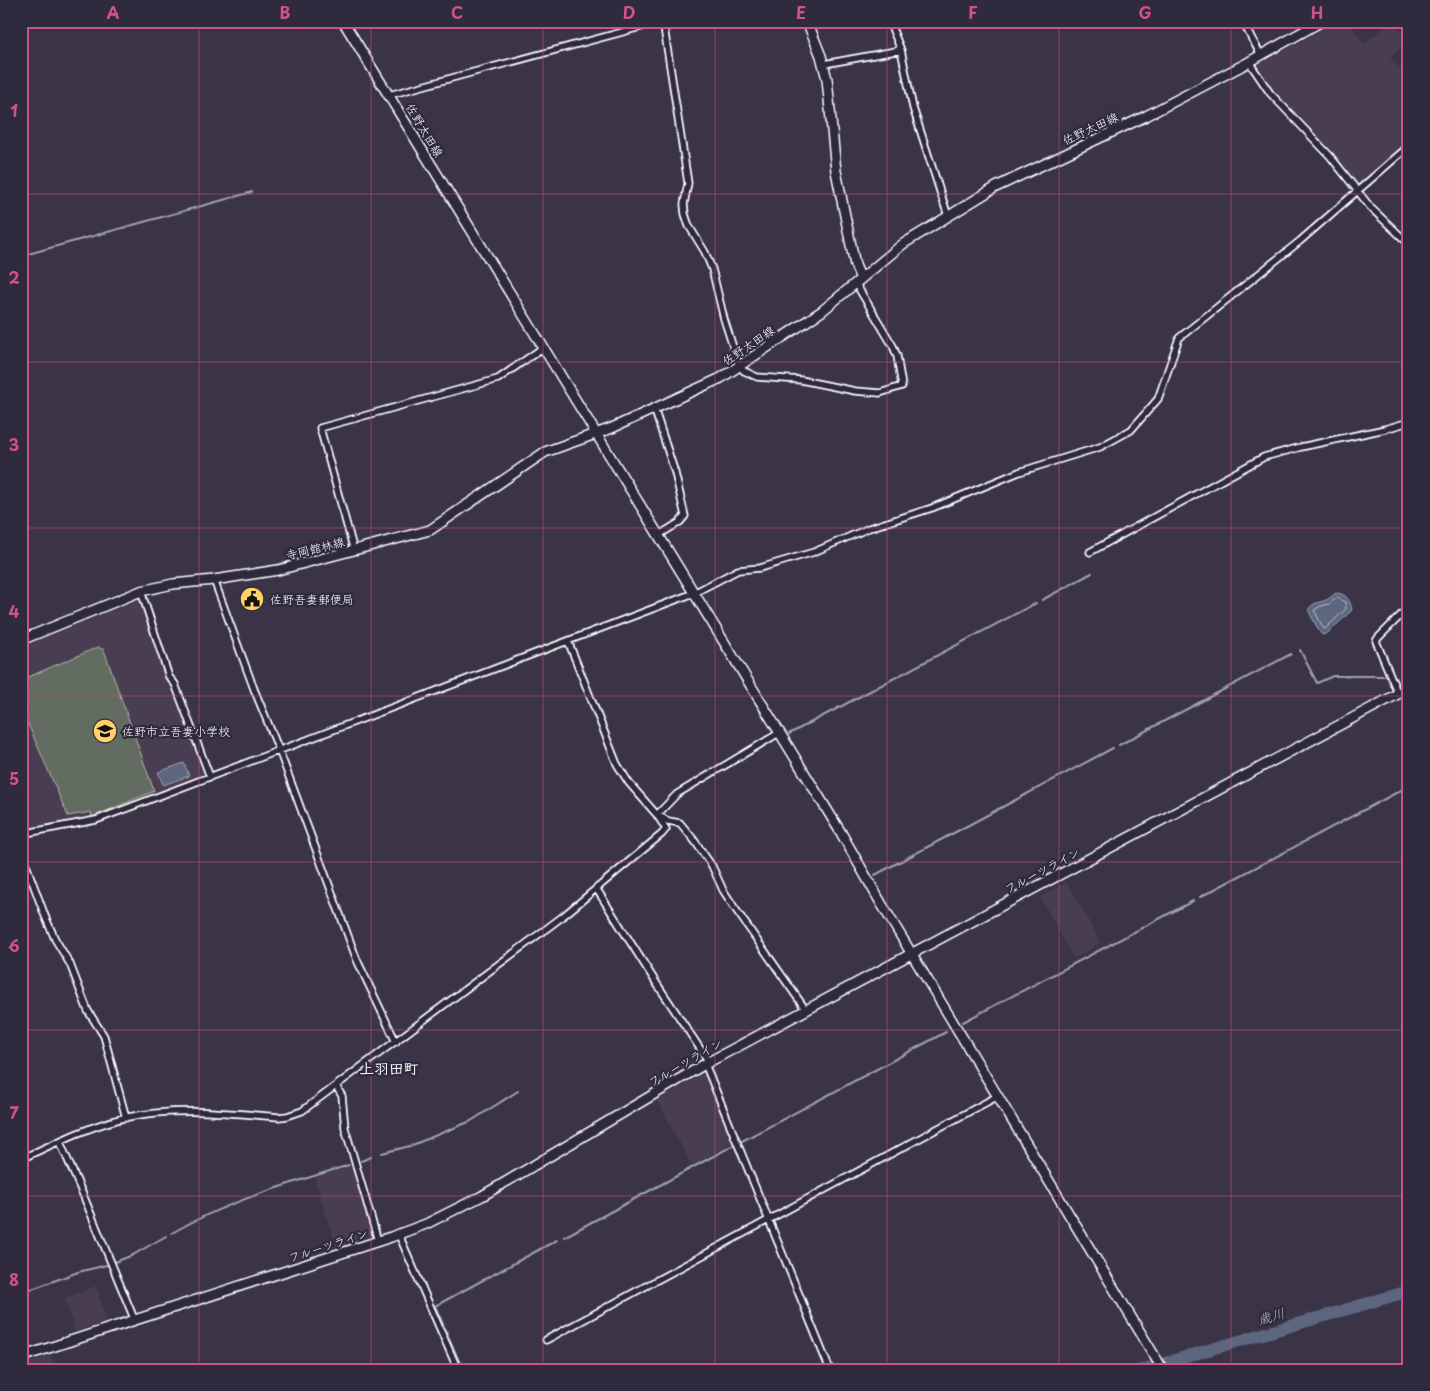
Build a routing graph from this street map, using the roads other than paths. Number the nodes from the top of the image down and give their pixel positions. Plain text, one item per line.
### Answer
1 (343, 21) edge
2 (663, 21) edge
3 (807, 21) edge
4 (889, 21) edge
5 (1242, 21) edge
6 (1322, 21) edge
7 (901, 50) junction
8 (1261, 56) junction
9 (1249, 62) junction
10 (824, 64) junction
11 (389, 95) junction
12 (1409, 146) edge
13 (1357, 189) junction
14 (948, 216) junction
15 (1409, 244) edge
16 (858, 282) junction
17 (544, 347) junction
18 (739, 366) junction
19 (654, 408) junction
20 (1409, 422) edge
21 (596, 433) junction
22 (659, 535) junction
23 (354, 551) junction
24 (1090, 552) dead end
25 (214, 580) junction
26 (141, 591) junction
27 (694, 593) junction
28 (1409, 607) edge
29 (21, 640) edge
30 (568, 641) junction
31 (1408, 689) edge
32 (1398, 694) junction
33 (779, 732) junction
34 (279, 750) junction
35 (210, 777) junction
36 (657, 815) junction
37 (21, 834) edge
38 (21, 851) edge
39 (596, 888) junction
40 (912, 954) junction
41 (806, 1010) junction
42 (396, 1042) junction
43 (707, 1063) junction
44 (336, 1086) junction
45 (998, 1096) junction
46 (126, 1118) junction
47 (60, 1142) junction
48 (21, 1159) edge
49 (769, 1219) junction
50 (399, 1234) junction
51 (378, 1242) junction
52 (135, 1320) junction
53 (546, 1340) dead end
54 (21, 1357) edge
55 (458, 1370) edge
56 (830, 1370) edge
57 (1163, 1370) edge

1 - 11 street, 佐野太田線
2 - 11 street
2 - 18 street
3 - 10 street
4 - 7 street
5 - 8 street
6 - 8 street, 佐野太田線
7 - 10 street
7 - 14 street
8 - 9 street, 佐野太田線
9 - 13 street
9 - 14 street, 佐野太田線
10 - 16 street
11 - 17 street, 佐野太田線
12 - 13 street
13 - 15 street
13 - 27 street
14 - 16 street, 佐野太田線
16 - 18 street, 佐野太田線
16 - 18 street
17 - 21 street, 佐野太田線
17 - 23 street
18 - 19 street, 佐野太田線
19 - 21 street, 佐野太田線
19 - 22 street
20 - 24 street
21 - 22 street
21 - 23 street, 寺岡館林線
22 - 27 street
23 - 25 street, 寺岡館林線
25 - 26 street, 寺岡館林線
25 - 34 street
26 - 29 street, 寺岡館林線
26 - 35 street
27 - 30 street
27 - 33 street
28 - 32 street
30 - 34 street
30 - 36 street
31 - 32 street, フルーツライン
32 - 40 street, フルーツライン
33 - 36 street
33 - 40 street
34 - 35 street
34 - 42 street
35 - 37 street
36 - 39 street
36 - 41 street
38 - 46 street
39 - 42 street
39 - 43 street
40 - 41 street, フルーツライン
40 - 45 street
41 - 43 street, フルーツライン
42 - 44 street
43 - 49 street
43 - 50 street, フルーツライン
44 - 46 street
44 - 51 street
45 - 49 street
45 - 57 street
46 - 47 street
47 - 48 street
47 - 52 street
49 - 53 street
49 - 56 street
50 - 51 street, フルーツライン
50 - 55 street
51 - 52 street, フルーツライン
52 - 54 street, フルーツライン

